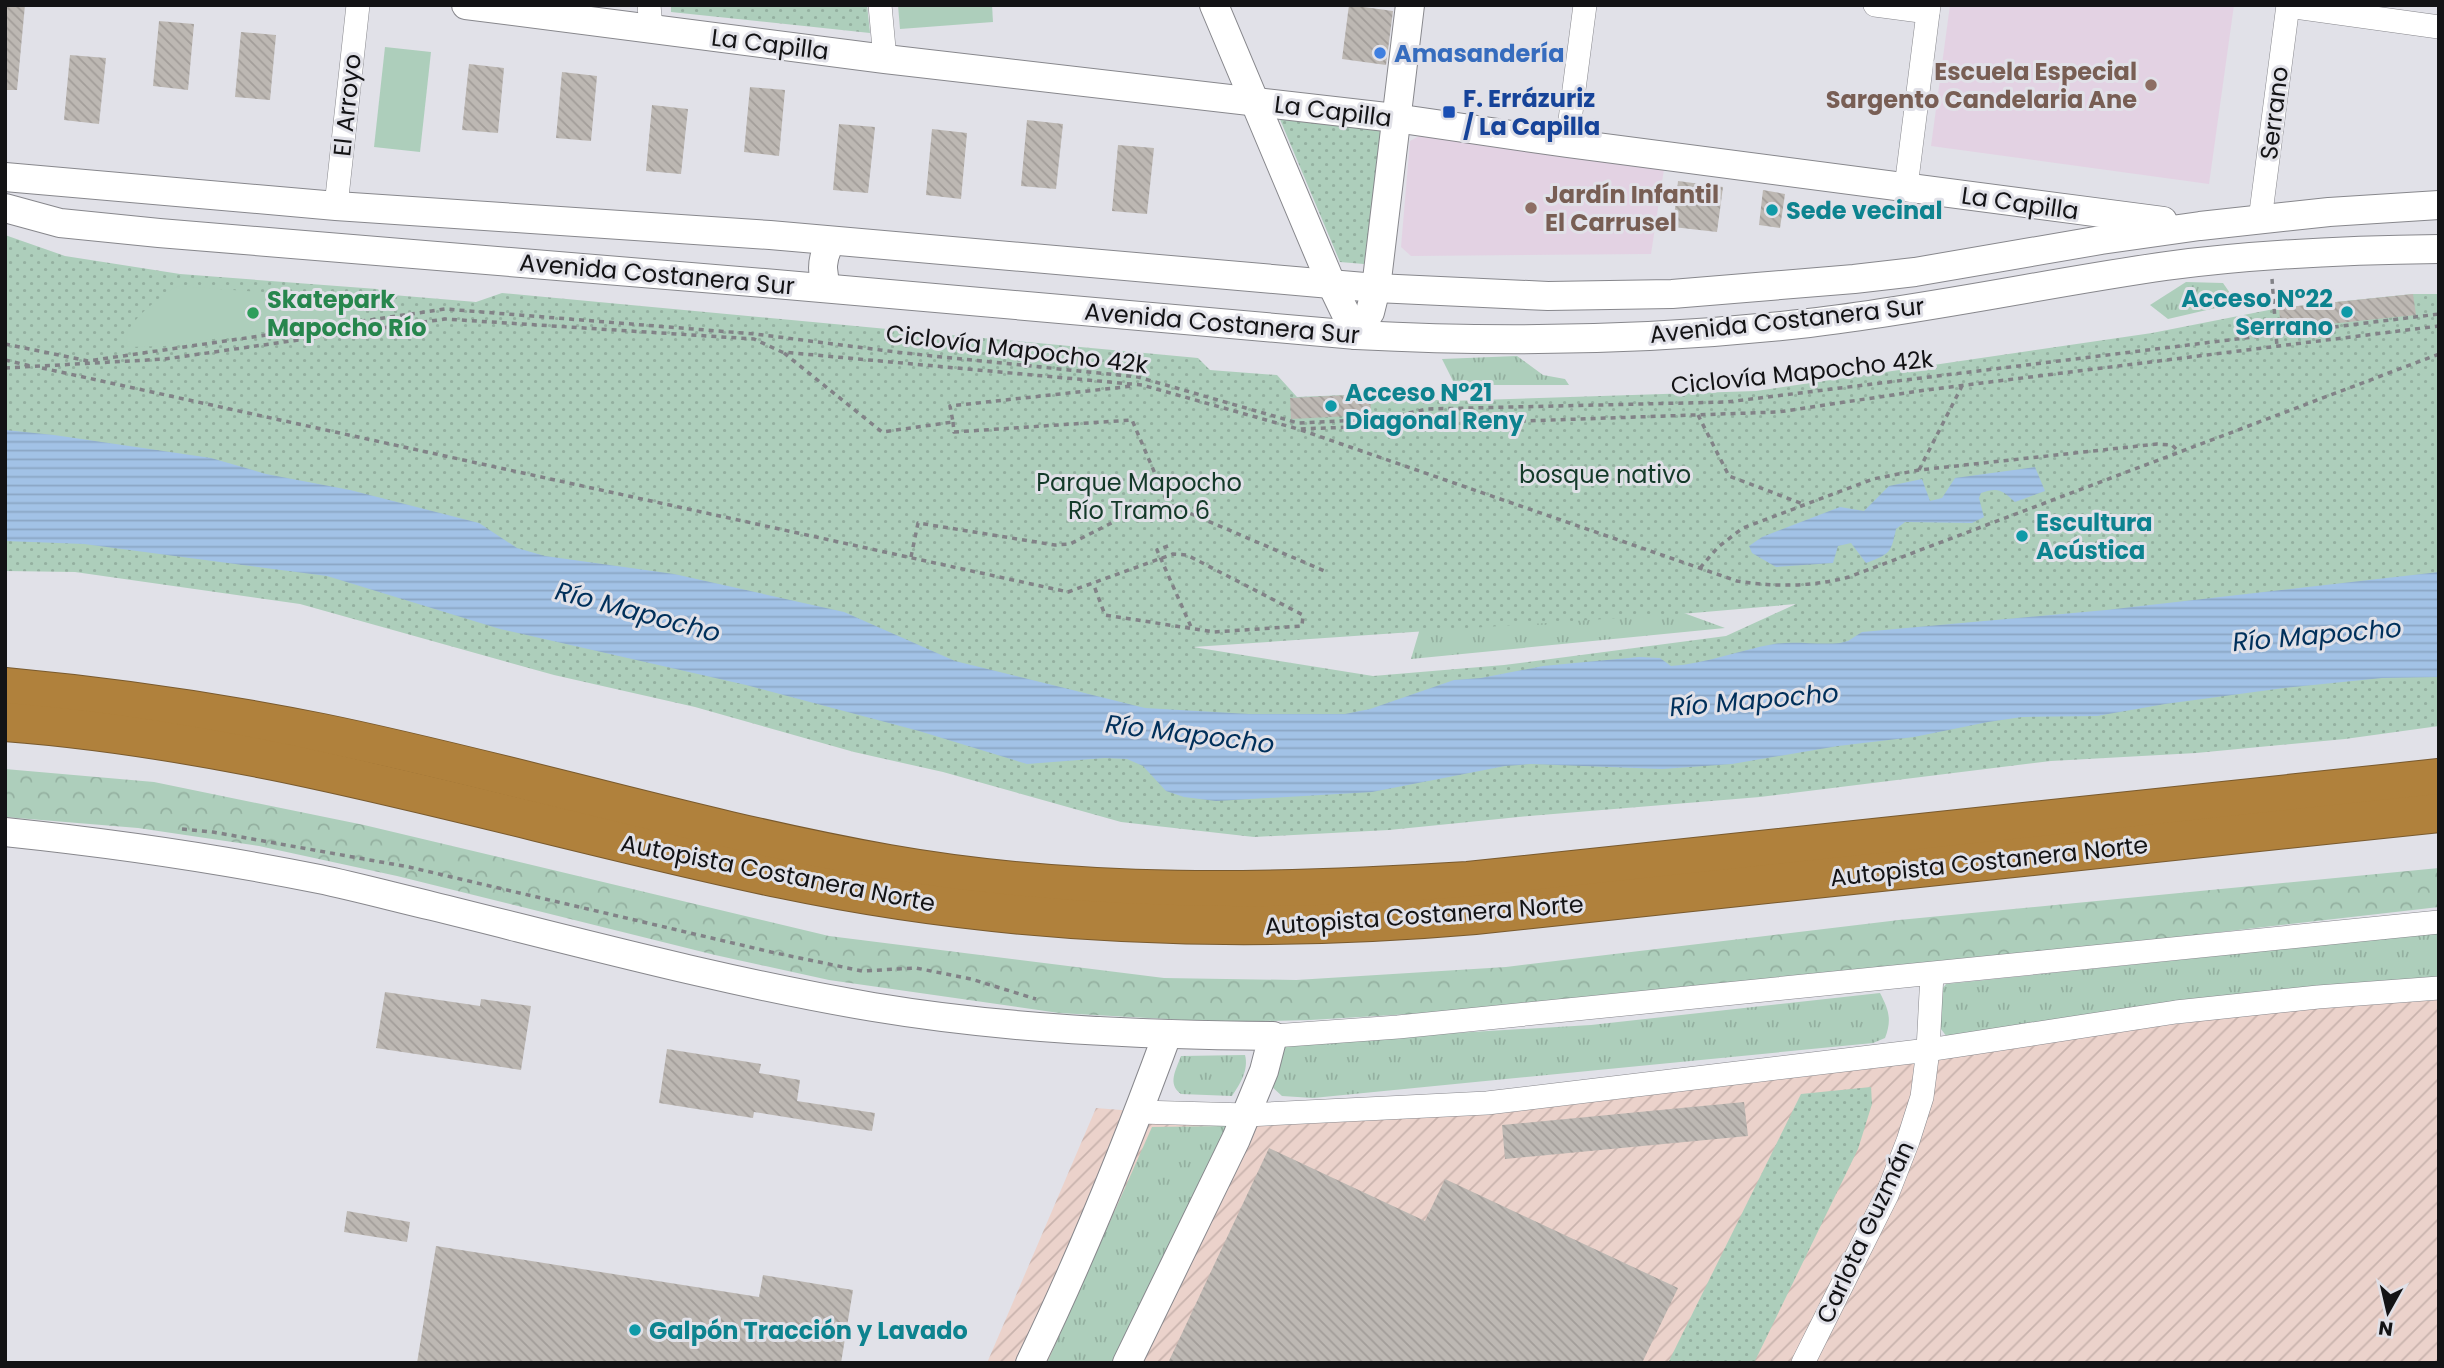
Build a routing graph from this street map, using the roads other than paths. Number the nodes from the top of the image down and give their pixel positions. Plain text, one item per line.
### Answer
1 (358, 5) edge
2 (466, 5) edge
3 (880, 5) edge
4 (1214, 5) edge
5 (1410, 5) edge
6 (1584, 5) edge
7 (1875, 5) edge
8 (2288, 6) edge
9 (513, 8) edge
10 (1929, 9) edge
11 (650, 17) edge
12 (2439, 27) edge
13 (885, 59) junction
14 (1253, 101) junction
15 (1395, 118) junction
16 (1567, 143) junction
17 (5, 177) edge
18 (1906, 187) junction
19 (2439, 205) edge
20 (335, 206) junction
21 (5, 208) edge
22 (2260, 220) junction
23 (2200, 226) junction
24 (770, 235) junction
25 (831, 241) junction
26 (344, 249) junction
27 (2439, 249) edge
28 (2234, 259) junction
29 (764, 283) junction
30 (1331, 283) junction
31 (828, 288) junction
32 (1376, 288) junction
33 (1356, 335) junction
34 (5, 687) edge
35 (5, 722) edge
36 (2439, 778) edge
37 (2439, 813) edge
38 (5, 832) edge
39 (2439, 922) edge
40 (1932, 974) junction
41 (2439, 988) edge
42 (1167, 1035) junction
43 (1273, 1036) junction
44 (1928, 1051) junction
45 (1139, 1112) junction
46 (1247, 1115) junction
47 (1030, 1363) edge
48 (1127, 1363) edge
49 (1803, 1363) edge

1 - 20 street, El Arroyo
2 - 9 street, La Capilla
3 - 13 street
4 - 14 street
5 - 15 street
6 - 16 street
7 - 10 street
8 - 12 street
8 - 22 street, Serrano
9 - 11 street, La Capilla
10 - 18 street
11 - 13 street, La Capilla
13 - 14 street, La Capilla
14 - 15 street, La Capilla
14 - 30 street
15 - 16 street, La Capilla
15 - 32 street
16 - 18 street, La Capilla
17 - 20 street, Avenida Costanera Sur
18 - 23 street, La Capilla
19 - 22 street, Avenida Costanera Sur
20 - 24 street, Avenida Costanera Sur
20 - 26 street
21 - 26 street, Avenida Costanera Sur
22 - 23 street, Avenida Costanera Sur
22 - 28 street
23 - 32 street, Avenida Costanera Sur
24 - 25 street, Avenida Costanera Sur
24 - 29 street
25 - 30 street, Avenida Costanera Sur
25 - 31 street
26 - 29 street, Avenida Costanera Sur
27 - 28 street, Avenida Costanera Sur
28 - 33 street, Avenida Costanera Sur
29 - 31 street, Avenida Costanera Sur
30 - 32 street, Avenida Costanera Sur
30 - 33 street
31 - 33 street, Avenida Costanera Sur
32 - 33 street
34 - 36 highway, Autopista Costanera Norte
35 - 37 highway, Autopista Costanera Norte
38 - 42 street
39 - 40 street
40 - 43 street
40 - 44 street, Carlota Guzmán
41 - 44 street
42 - 43 street
42 - 45 street
43 - 46 street
44 - 46 street
44 - 49 street, Carlota Guzmán
45 - 46 street
45 - 47 street
46 - 48 street

